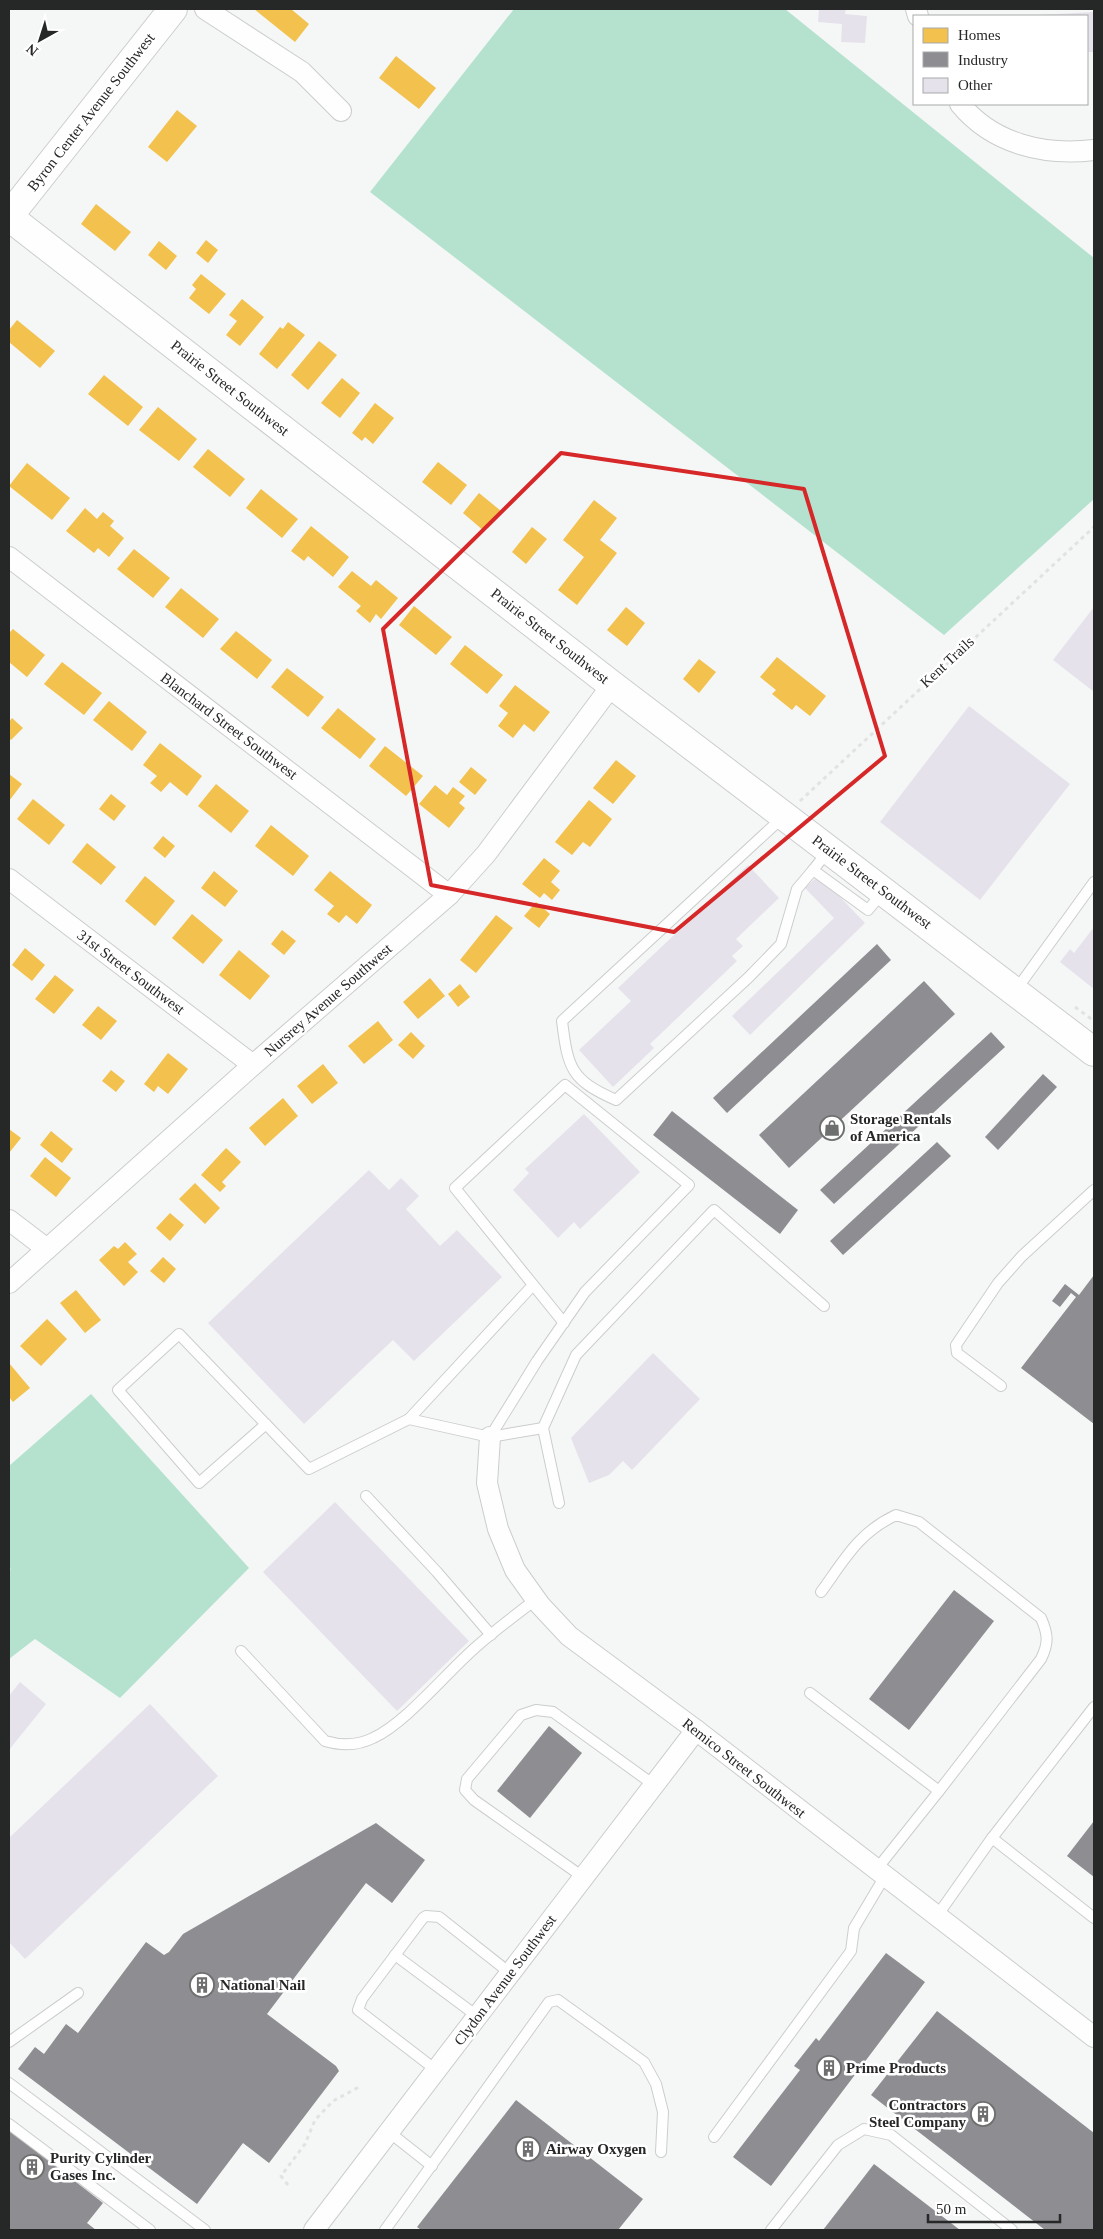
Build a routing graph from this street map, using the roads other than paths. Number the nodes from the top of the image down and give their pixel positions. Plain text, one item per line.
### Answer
1 (173, 9) edge
2 (205, 9) edge
3 (961, 105) edge
4 (341, 111) dead end
5 (1094, 150) edge
6 (9, 217) edge
7 (9, 557) edge
8 (612, 685) junction
9 (793, 807) junction
10 (821, 859) junction
11 (9, 879) edge
12 (1094, 882) edge
13 (449, 895) junction
14 (1015, 991) junction
15 (1094, 1052) edge
16 (253, 1065) junction
17 (576, 1074) junction
18 (564, 1085) junction
19 (1094, 1190) edge
20 (9, 1220) edge
21 (46, 1249) junction
22 (9, 1283) edge
23 (533, 1285) junction
24 (824, 1306) dead end
25 (564, 1323) junction
26 (1001, 1386) dead end
27 (409, 1419) junction
28 (266, 1424) junction
29 (542, 1428) junction
30 (490, 1437) junction
31 (366, 1496) dead end
32 (559, 1503) dead end
33 (821, 1592) dead end
34 (536, 1599) junction
35 (491, 1635) junction
36 (241, 1651) dead end
37 (810, 1692) dead end
38 (1094, 1707) edge
39 (696, 1730) junction
40 (654, 1785) junction
41 (939, 1791) junction
42 (992, 1838) junction
43 (881, 1873) junction
44 (583, 1878) junction
45 (937, 1916) junction
46 (1094, 1918) edge
47 (395, 1955) junction
48 (510, 1973) junction
49 (78, 1993) dead end
50 (477, 2016) junction
51 (1094, 2037) edge
52 (9, 2042) edge
53 (436, 2070) junction
54 (9, 2084) edge
55 (9, 2124) edge
56 (389, 2132) junction
57 (714, 2137) dead end
58 (661, 2152) dead end
59 (432, 2166) junction
60 (150, 2230) edge
61 (205, 2230) edge
62 (314, 2230) edge
63 (386, 2230) edge
64 (771, 2230) edge
65 (1012, 2230) edge

1 - 6 street, Byron Center Avenue Southwest
2 - 4 street
3 - 5 street
6 - 8 street, Prairie Street Southwest
7 - 13 street, Blanchard Street Southwest
8 - 9 street, Prairie Street Southwest
8 - 13 street, Nursrey Avenue Southwest
9 - 10 street, Prairie Street Southwest
9 - 17 lane
10 - 14 street, Prairie Street Southwest
10 - 17 lane
11 - 16 street, 31st Street Southwest
12 - 14 lane
13 - 16 street, Nursrey Avenue Southwest
14 - 15 street, Prairie Street Southwest
16 - 21 street, Nursrey Avenue Southwest
17 - 18 lane
18 - 23 lane
18 - 25 lane
19 - 26 lane
20 - 21 street
21 - 22 street, Nursrey Avenue Southwest
23 - 25 lane
23 - 27 lane
24 - 29 lane
25 - 30 lane
27 - 28 lane
27 - 30 lane
28 - 28 lane
29 - 30 lane
29 - 32 lane
30 - 34 street, Remico Street Southwest
31 - 35 lane
33 - 41 lane
34 - 35 lane
34 - 39 street, Remico Street Southwest
35 - 36 lane
37 - 41 lane
38 - 42 lane
39 - 40 street, Clydon Avenue Southwest
39 - 43 street, Remico Street Southwest
40 - 44 street, Clydon Avenue Southwest
40 - 44 lane
41 - 43 lane
42 - 45 lane
42 - 46 lane
43 - 45 street, Remico Street Southwest
43 - 57 lane
44 - 48 street, Clydon Avenue Southwest
45 - 51 street, Remico Street Southwest
47 - 48 lane
47 - 50 lane
47 - 53 lane
48 - 50 street, Clydon Avenue Southwest
49 - 52 lane
50 - 53 street, Clydon Avenue Southwest
53 - 56 street, Clydon Avenue Southwest
54 - 61 lane
55 - 60 lane
56 - 59 lane
56 - 62 street, Clydon Avenue Southwest
58 - 59 lane
59 - 63 lane
64 - 65 lane

